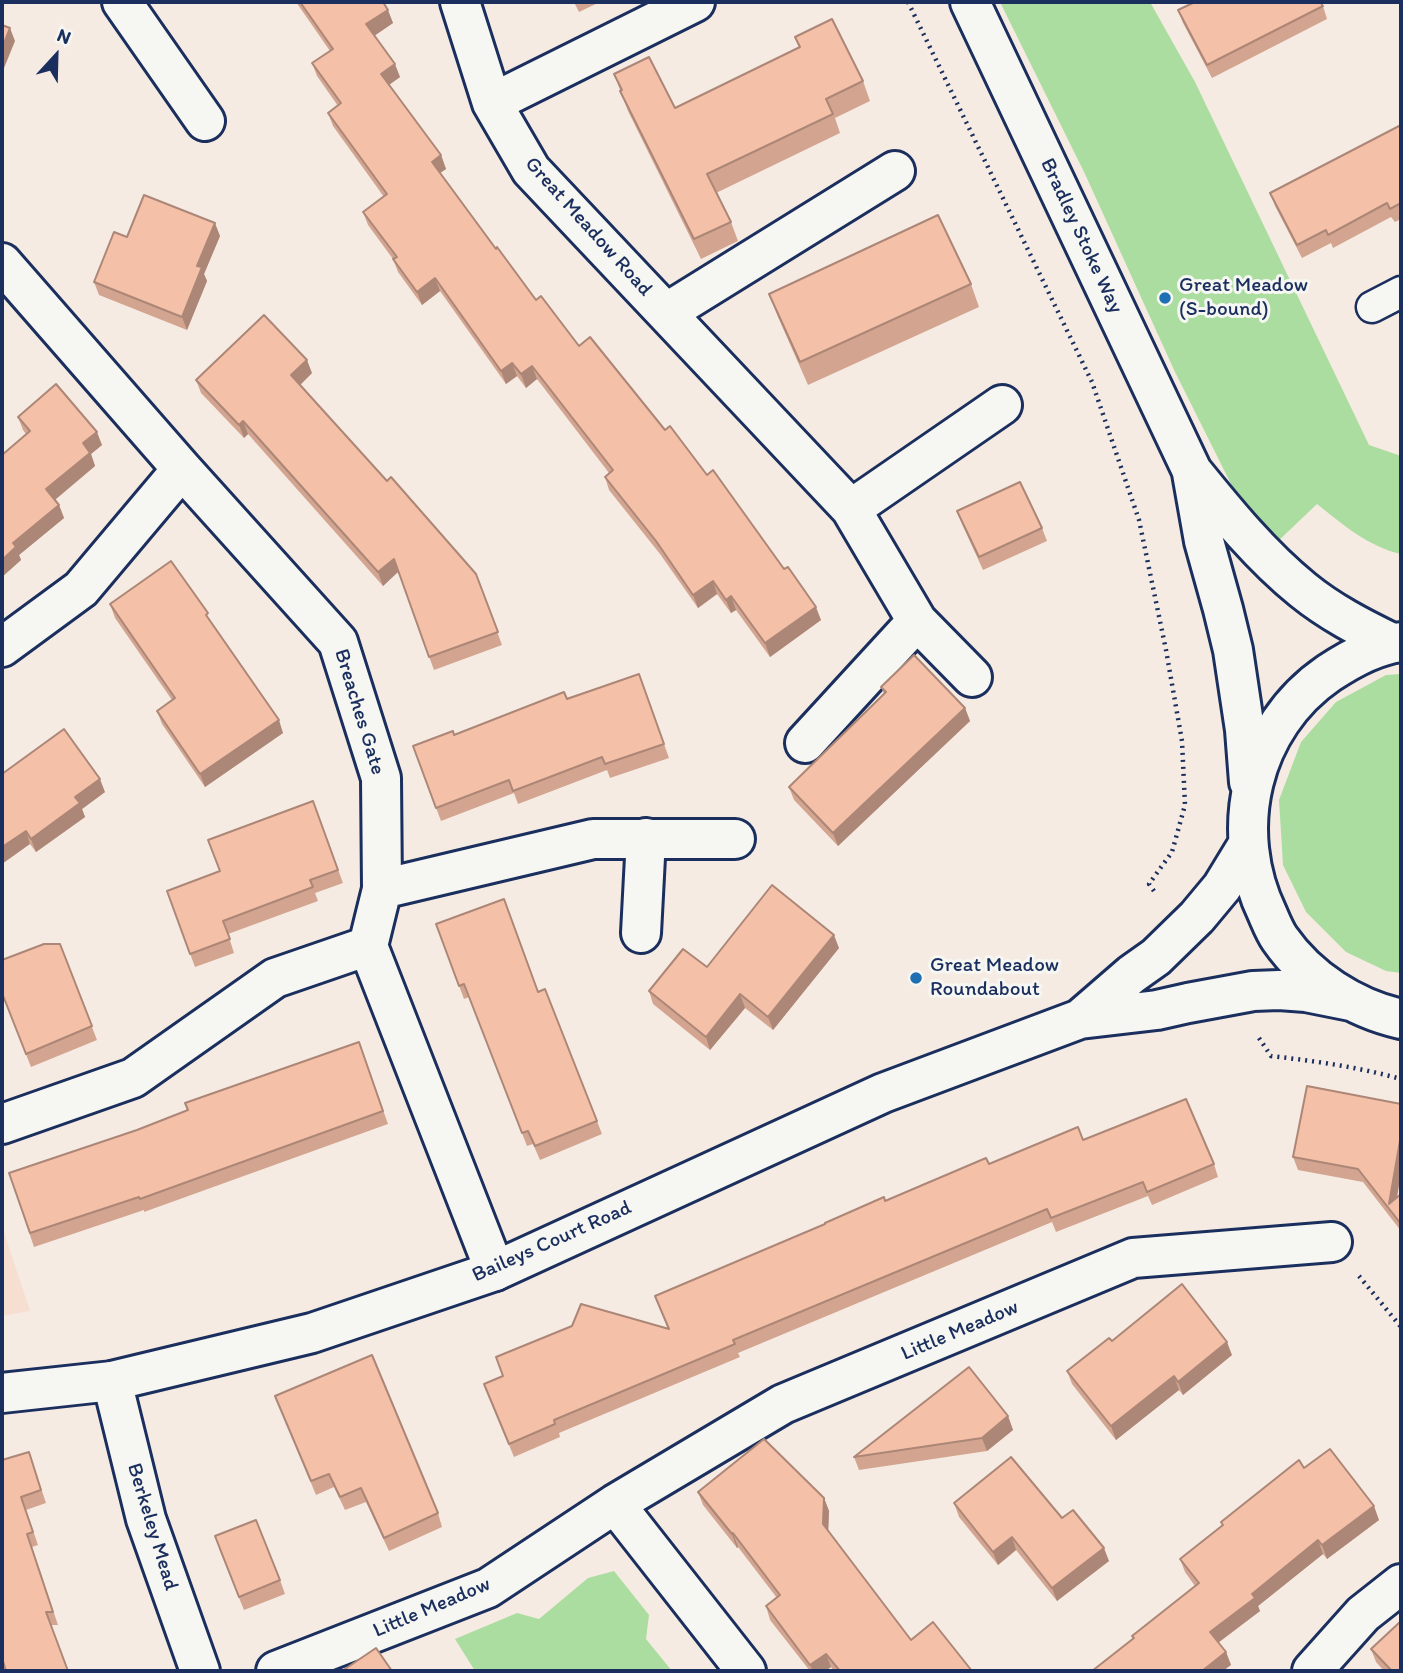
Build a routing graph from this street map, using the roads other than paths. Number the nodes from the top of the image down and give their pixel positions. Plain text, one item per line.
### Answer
1 (122, 2) edge
2 (460, 2) edge
3 (695, 2) edge
4 (970, 2) edge
5 (492, 103) junction
6 (205, 121) dead end
7 (895, 171) dead end
8 (6, 278) edge
9 (1401, 292) edge
10 (1373, 307) dead end
11 (666, 313) junction
12 (1002, 405) dead end
13 (182, 469) junction
14 (1192, 471) junction
15 (851, 509) junction
16 (917, 621) junction
17 (1396, 642) edge
18 (2, 647) edge
19 (972, 677) dead end
20 (805, 743) dead end
21 (1250, 794) junction
22 (646, 838) junction
23 (735, 839) dead end
24 (1247, 846) junction
25 (382, 889) junction
26 (641, 933) dead end
27 (368, 947) junction
28 (1351, 1001) junction
29 (1080, 1018) junction
30 (1401, 1019) edge
31 (2, 1124) edge
32 (1332, 1242) road end
33 (495, 1271) junction
34 (112, 1381) junction
35 (2, 1393) edge
36 (615, 1504) junction
37 (1401, 1584) edge
38 (200, 1671) edge
39 (276, 1671) edge
40 (746, 1671) edge
41 (1312, 1671) edge

1 - 6 street
2 - 5 street, Great Meadow Road
3 - 5 street
4 - 14 street, Bradley Stoke Way
5 - 11 street, Great Meadow Road
7 - 11 street, Great Meadow Road
8 - 13 street, Breaches Gate
9 - 10 lane
11 - 15 street, Great Meadow Road
12 - 15 street
13 - 18 street
13 - 25 street, Breaches Gate
14 - 17 street, Bradley Stoke Way
14 - 21 street, Bradley Stoke Way
15 - 16 street, Great Meadow Road
16 - 19 street, Great Meadow Road
16 - 20 street
17 - 21 street
21 - 24 street
22 - 23 street
22 - 25 street
22 - 26 street
24 - 28 street
24 - 29 street, Baileys Court Road
25 - 27 street, Breaches Gate
27 - 31 street
27 - 33 street
28 - 29 street, Baileys Court Road
28 - 30 street
29 - 33 street, Baileys Court Road
32 - 36 street, Little Meadow
33 - 34 street, Baileys Court Road
34 - 35 street, Baileys Court Road
34 - 38 street, Berkeley Mead
36 - 39 street, Little Meadow
36 - 40 street
37 - 41 street

